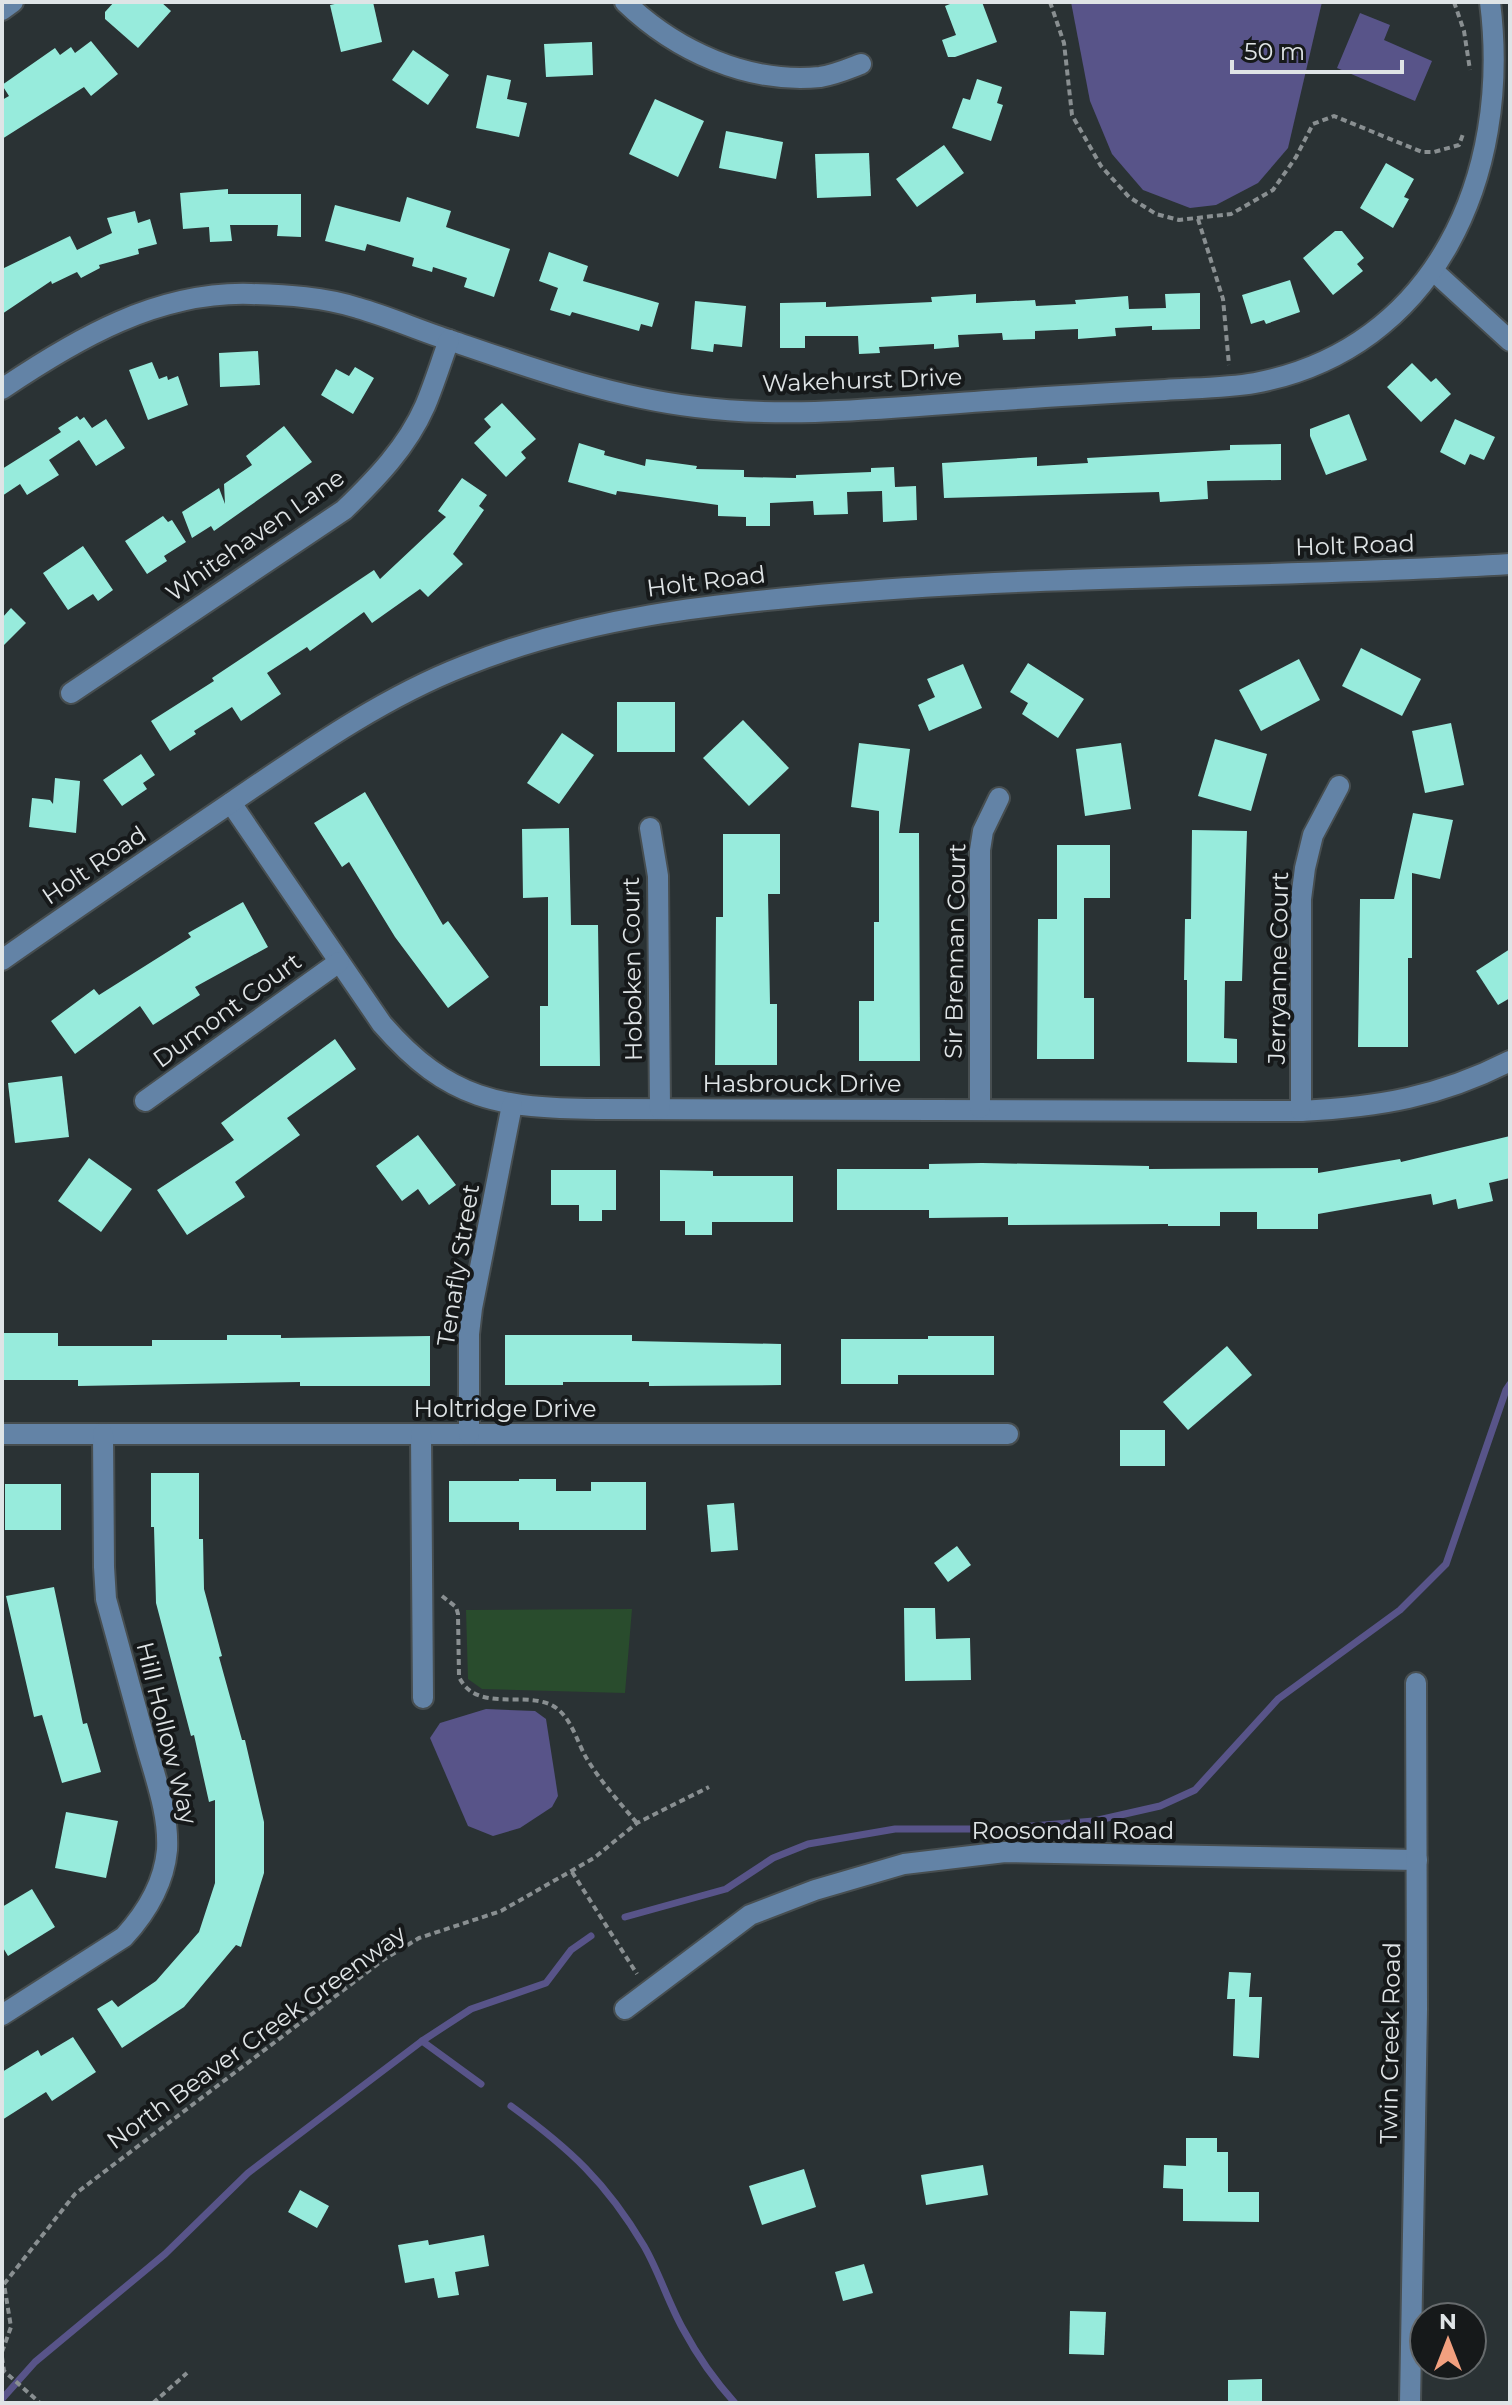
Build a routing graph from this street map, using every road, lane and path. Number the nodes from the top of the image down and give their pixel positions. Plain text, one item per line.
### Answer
1 (13, 2) edge
2 (625, 2) edge
3 (1050, 2) edge
4 (1454, 2) edge
5 (1490, 2) edge
6 (2, 10) edge
7 (861, 64) dead end
8 (1471, 73) dead end
9 (1468, 122) dead end
10 (1198, 219) junction
11 (1438, 275) junction
12 (449, 340) junction
13 (1510, 341) edge
14 (1231, 385) junction
15 (2, 389) edge
16 (1510, 564) edge
17 (71, 693) dead end
18 (1339, 786) dead end
19 (999, 798) dead end
20 (231, 803) junction
21 (650, 828) dead end
22 (2, 960) edge
23 (339, 962) junction
24 (1510, 1061) edge
25 (145, 1101) dead end
26 (512, 1105) junction
27 (980, 1108) junction
28 (660, 1109) junction
29 (1301, 1111) junction
30 (2, 1434) edge
31 (103, 1434) junction
32 (421, 1434) junction
33 (469, 1434) junction
34 (1008, 1434) dead end
35 (438, 1592) dead end
36 (1416, 1683) dead end
37 (423, 1698) dead end
38 (709, 1787) dead end
39 (637, 1823) junction
40 (1417, 1860) junction
41 (572, 1872) junction
42 (648, 1991) junction
43 (625, 2009) dead end
44 (2, 2015) edge
45 (2, 2355) edge
46 (187, 2373) dead end
47 (40, 2403) edge
48 (153, 2403) edge
49 (1410, 2403) edge

1 - 6 street
2 - 7 street
3 - 10 path
4 - 8 path
5 - 11 street, Wakehurst Drive
9 - 10 path
10 - 14 path
11 - 13 street
11 - 14 street, Wakehurst Drive
12 - 14 street, Wakehurst Drive
12 - 15 street, Wakehurst Drive
12 - 17 street, Whitehaven Lane
16 - 20 street, Holt Road
18 - 29 street, Jerryanne Court
19 - 27 street, Sir Brennan Court
20 - 22 street, Holt Road
20 - 23 street, Hasbrouck Drive
21 - 28 street, Hoboken Court
23 - 25 street, Dumont Court
23 - 26 street, Hasbrouck Drive
24 - 29 street, Hasbrouck Drive
26 - 28 street, Hasbrouck Drive
26 - 33 street, Tenafly Street
27 - 28 street, Hasbrouck Drive
27 - 29 street, Hasbrouck Drive
30 - 31 street, Holtridge Drive
31 - 32 street, Holtridge Drive
31 - 44 street, Hill Hollow Way
32 - 33 street, Holtridge Drive
32 - 37 street
33 - 34 street, Holtridge Drive
35 - 39 path
36 - 40 street, Twin Creek Road
38 - 39 path, North Beaver Creek Greenway
39 - 41 path, North Beaver Creek Greenway
40 - 42 street, Roosondall Road
40 - 49 street, Twin Creek Road
41 - 42 path
41 - 45 path, North Beaver Creek Greenway
42 - 43 street, Roosondall Road
45 - 47 path, North Beaver Creek Greenway
46 - 48 path

